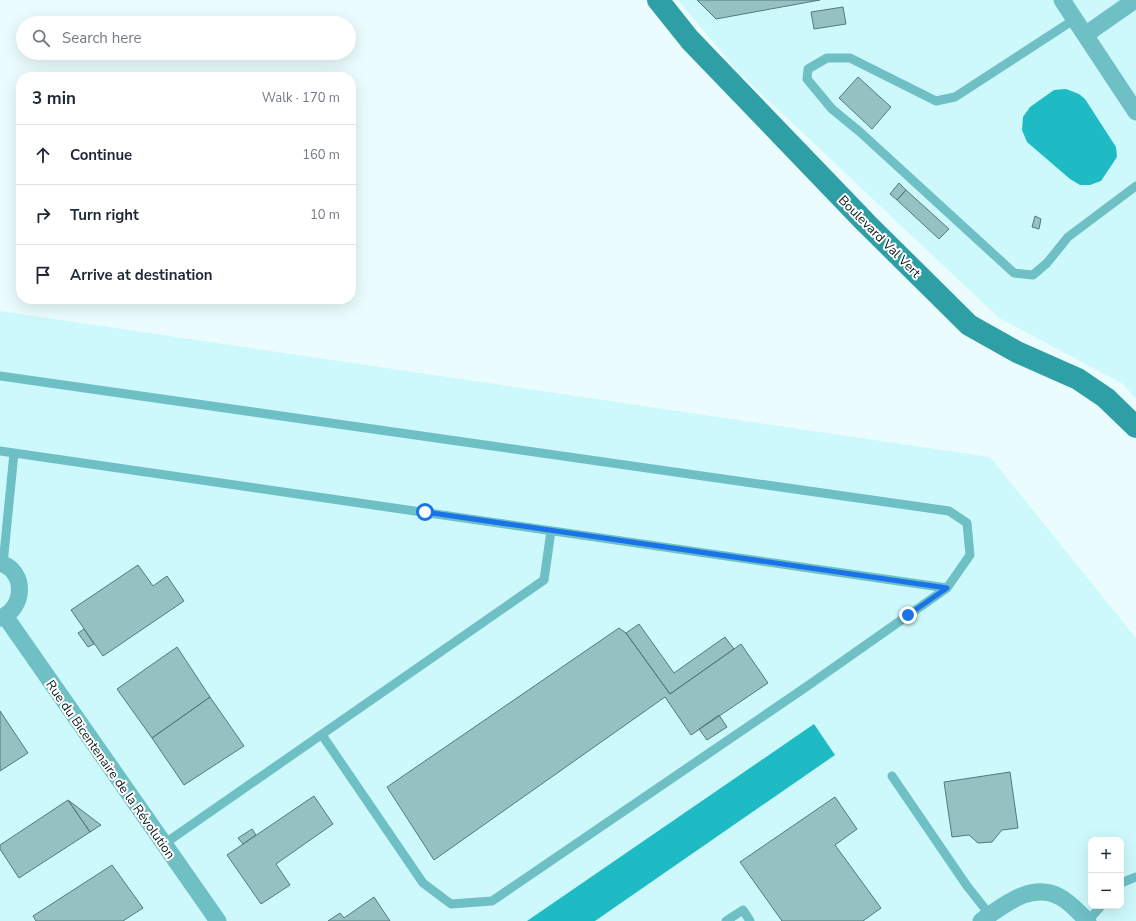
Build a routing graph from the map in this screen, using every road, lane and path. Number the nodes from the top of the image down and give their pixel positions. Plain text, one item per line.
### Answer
1 (658, 0) edge
2 (1062, 0) edge
3 (1135, 0) edge
4 (1075, 19) junction
5 (1085, 35) junction
6 (1136, 112) edge
7 (1136, 186) edge
8 (0, 376) edge
9 (1136, 427) edge
10 (0, 451) edge
11 (14, 453) junction
12 (551, 531) junction
13 (1, 564) edge
14 (947, 588) junction
15 (2, 617) edge
16 (322, 734) junction
17 (892, 776) dead end
18 (164, 844) junction
19 (1136, 877) edge
20 (1124, 882) edge
21 (1098, 909) edge
22 (986, 918) edge
23 (218, 921) edge
24 (726, 921) edge
25 (750, 921) edge
26 (1088, 921) edge

1 - 9 street, Boulevard Val Vert
2 - 4 street
3 - 5 street
4 - 5 street
4 - 7 lane
5 - 6 street
8 - 14 lane
10 - 11 lane
11 - 12 lane
11 - 13 lane
12 - 14 lane
12 - 16 lane
13 - 15 street
14 - 16 lane
15 - 18 street, Rue du Bicentenaire de la Révolution
16 - 18 lane
17 - 22 lane
18 - 23 street, Rue du Bicentenaire de la Révolution
19 - 20 lane
21 - 26 lane
22 - 26 street
24 - 25 lane

